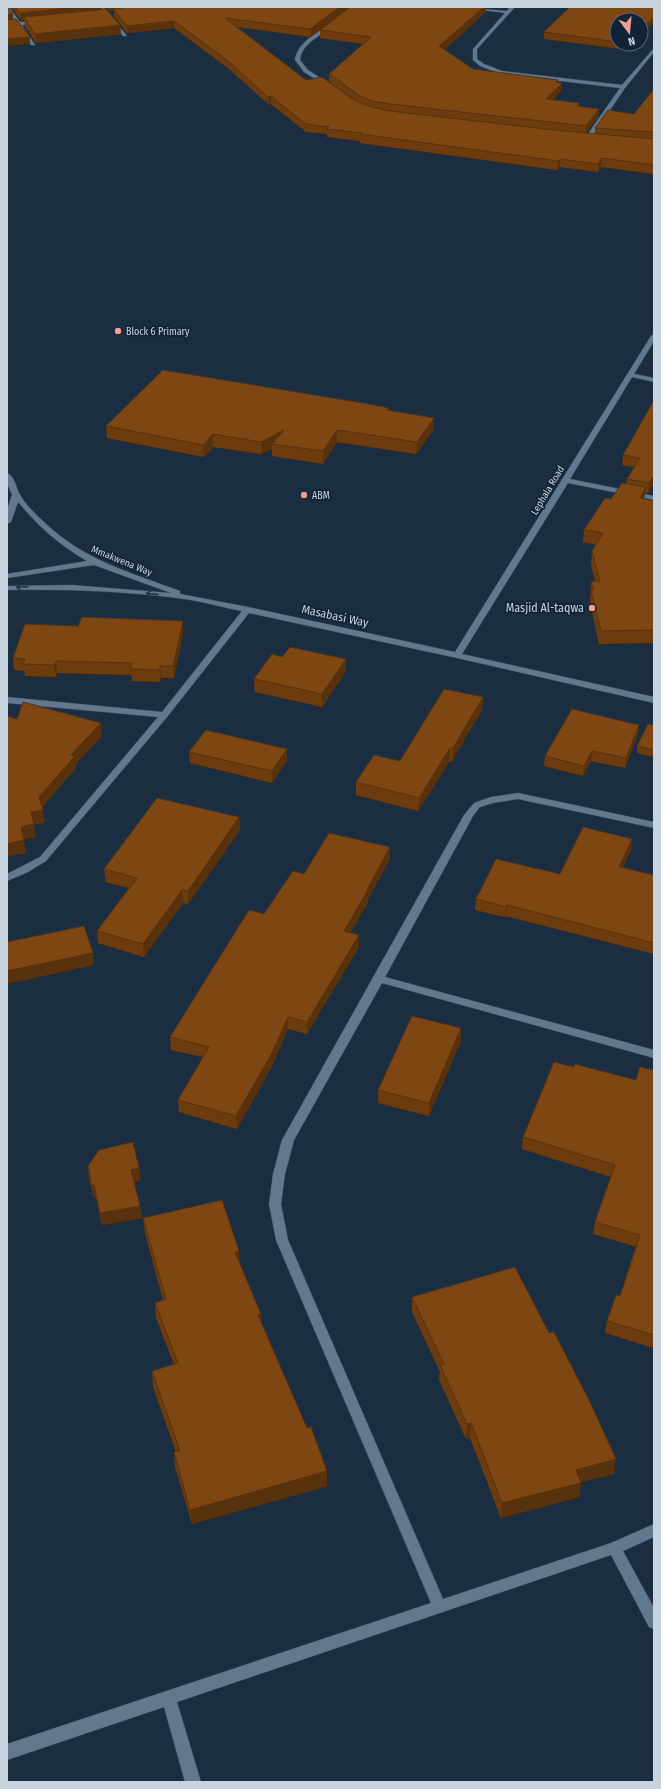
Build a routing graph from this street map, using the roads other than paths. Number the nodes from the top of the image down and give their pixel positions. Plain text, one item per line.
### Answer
1 (7, 7) edge
2 (102, 7) edge
3 (459, 7) edge
4 (513, 7) edge
5 (508, 12) junction
6 (108, 14) junction
7 (115, 14) edge
8 (100, 15) edge
9 (41, 21) edge
10 (337, 21) edge
11 (18, 23) junction
12 (7, 25) edge
13 (125, 35) edge
14 (33, 44) edge
15 (654, 49) edge
16 (623, 87) junction
17 (332, 88) edge
18 (581, 138) edge
19 (588, 138) junction
20 (595, 139) edge
21 (654, 336) edge
22 (631, 375) junction
23 (654, 380) edge
24 (7, 475) edge
25 (565, 480) junction
26 (16, 495) junction
27 (654, 498) edge
28 (7, 522) edge
29 (95, 562) junction
30 (7, 576) edge
31 (7, 588) edge
32 (191, 598) junction
33 (248, 609) junction
34 (457, 655) junction
35 (7, 700) edge
36 (654, 700) edge
37 (164, 715) junction
38 (654, 825) edge
39 (7, 878) edge
40 (379, 979) junction
41 (654, 1054) edge
42 (654, 1530) edge
43 (614, 1548) junction
44 (440, 1606) junction
45 (654, 1622) edge
46 (169, 1699) junction
47 (7, 1752) edge
48 (193, 1782) edge

1 - 11 street
2 - 6 street
3 - 5 street
4 - 5 street
5 - 16 street
6 - 7 street
6 - 8 street
6 - 13 street
9 - 11 street
10 - 17 street
11 - 12 street
11 - 14 street
15 - 16 street
16 - 19 street
18 - 19 street
19 - 20 street
21 - 22 street, Lephala Road
22 - 23 street
22 - 25 street, Lephala Road
24 - 26 street, Mmakwena Way
25 - 27 street
25 - 34 street, Lephala Road
26 - 28 street
26 - 29 street, Mmakwena Way
29 - 30 street
29 - 32 street, Mmakwena Way
32 -> 31 street, Masabasi Way
32 - 33 street, Masabasi Way
33 - 34 street, Masabasi Way
33 - 37 street
34 - 36 street, Masabasi Way
35 - 37 street
37 - 39 street
38 - 40 street
40 - 41 street
40 - 44 street
42 - 43 street
43 - 44 street
43 - 45 street
44 - 46 street
46 - 47 street
46 - 48 street

